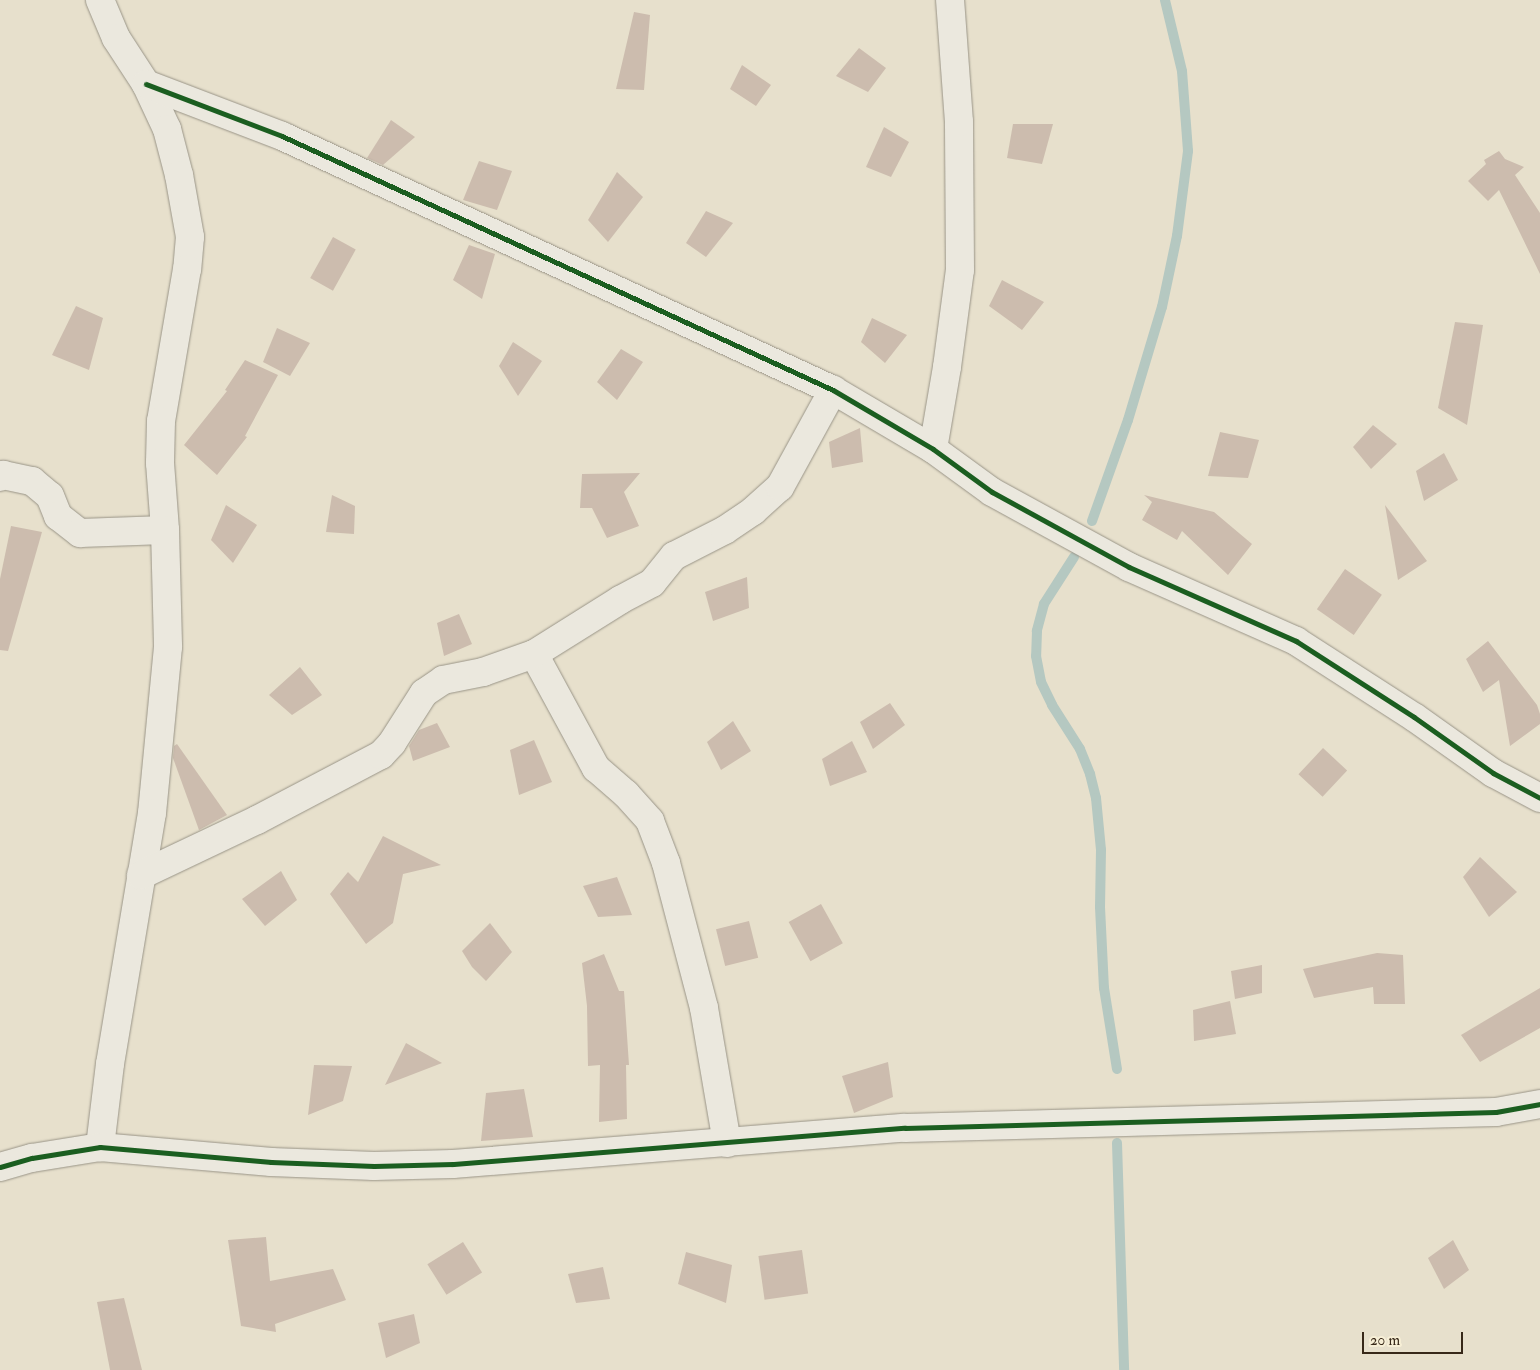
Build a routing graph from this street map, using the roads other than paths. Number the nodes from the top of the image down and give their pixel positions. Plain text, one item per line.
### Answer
1 (100, 0) edge
2 (950, 0) edge
3 (146, 84) junction
4 (833, 390) junction
5 (933, 449) junction
6 (0, 477) edge
7 (165, 530) junction
8 (534, 654) junction
9 (1540, 798) edge
10 (141, 875) junction
11 (1540, 1104) edge
12 (727, 1143) junction
13 (100, 1147) junction
14 (0, 1167) edge

1 - 3 street
2 - 5 street
3 - 4 street
3 - 7 street
4 - 5 street
4 - 8 street
5 - 9 street
6 - 7 street
7 - 10 street
8 - 10 street
8 - 12 street
10 - 13 street
11 - 12 street
12 - 13 street
13 - 14 street

